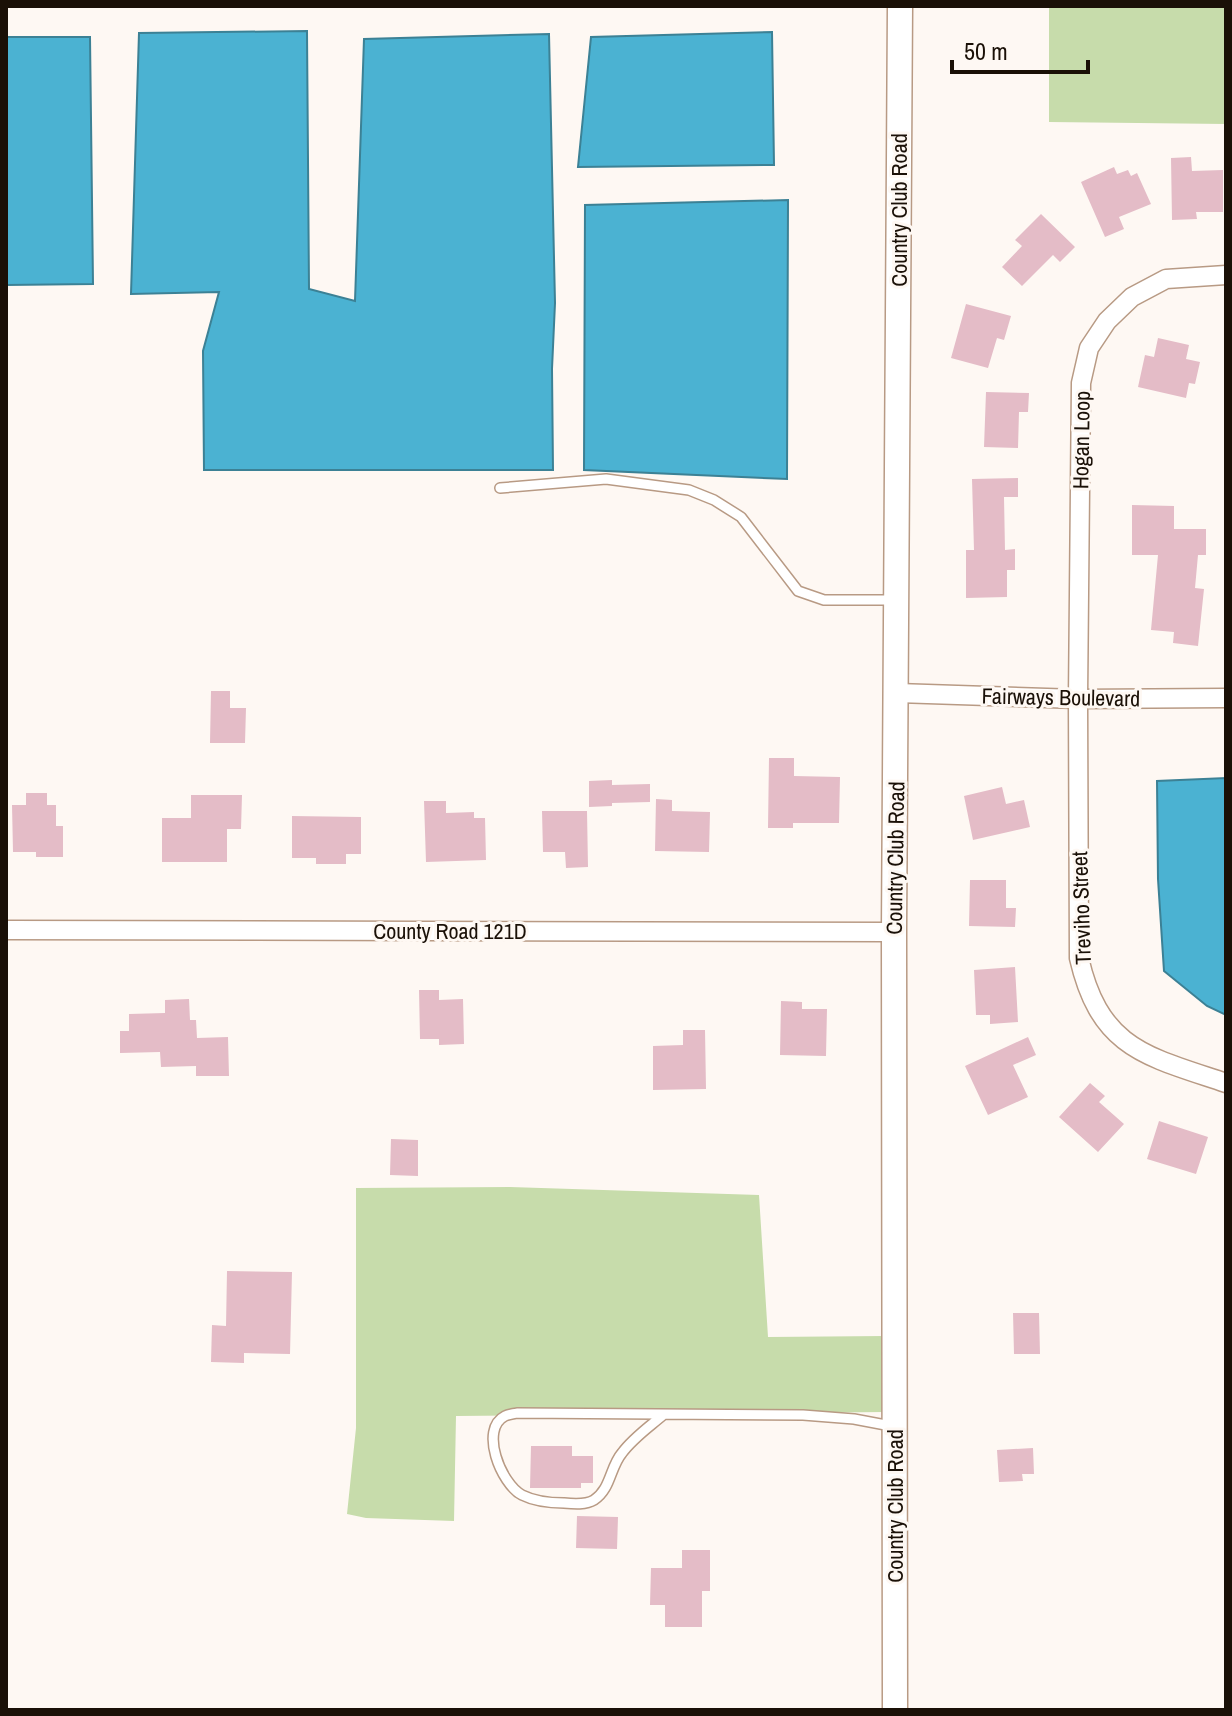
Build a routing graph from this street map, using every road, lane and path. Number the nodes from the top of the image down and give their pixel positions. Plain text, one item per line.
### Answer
1 (900, 6) edge
2 (1226, 275) edge
3 (500, 488) dead end
4 (897, 600) junction
5 (897, 693) junction
6 (1226, 698) edge
7 (1078, 699) junction
8 (6, 930) edge
9 (894, 932) junction
10 (1226, 1083) edge
11 (663, 1415) junction
12 (895, 1427) junction
13 (895, 1710) edge

1 - 4 street, Country Club Road
2 - 7 street, Hogan Loop
3 - 4 lane
4 - 5 street, Country Club Road
5 - 7 street, Fairways Boulevard
5 - 9 street, Country Club Road
6 - 7 street, Fairways Boulevard
7 - 10 street, Treviho Street
8 - 9 street, County Road 121D
9 - 12 street, Country Club Road
11 - 11 lane
11 - 12 lane
12 - 13 street, Country Club Road

